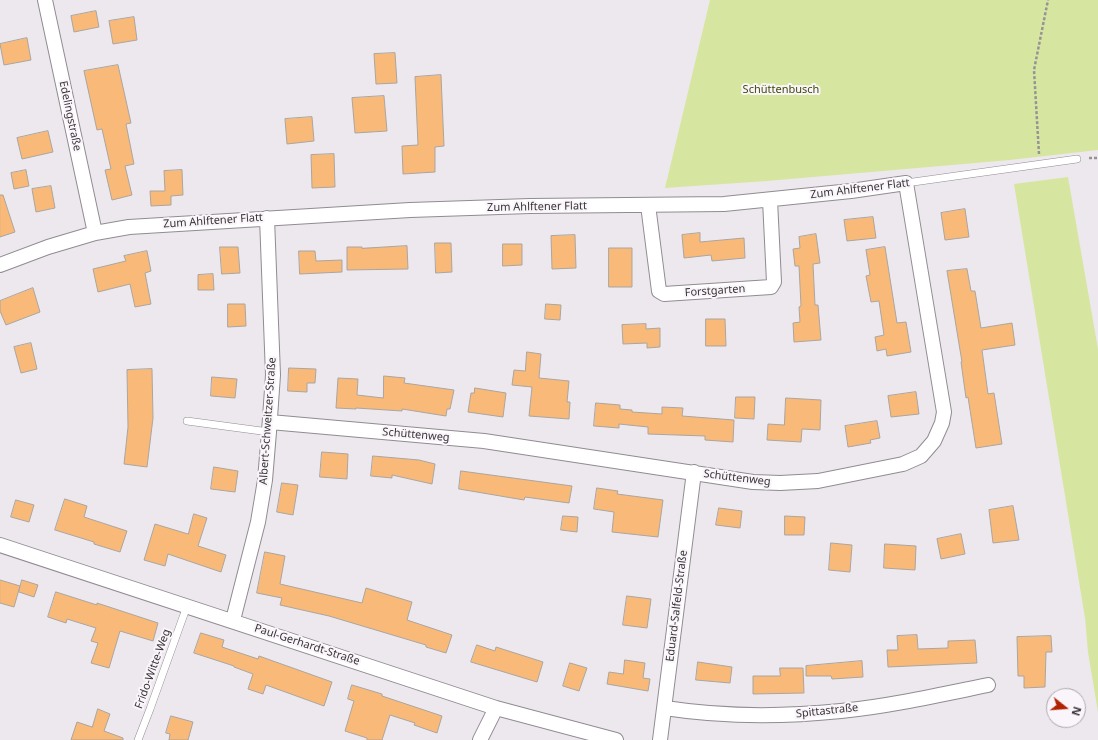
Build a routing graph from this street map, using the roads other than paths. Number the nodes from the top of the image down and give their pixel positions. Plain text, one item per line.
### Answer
1 (45, 0) edge
2 (1077, 159) dead end
3 (906, 183) junction
4 (770, 200) junction
5 (648, 205) junction
6 (267, 218) junction
7 (95, 233) junction
8 (0, 265) edge
9 (187, 421) dead end
10 (270, 427) junction
11 (694, 472) junction
12 (0, 544) edge
13 (187, 606) junction
14 (233, 620) junction
15 (988, 685) dead end
16 (496, 708) junction
17 (664, 708) junction
18 (138, 740) edge
19 (480, 740) edge
20 (616, 740) edge
21 (660, 740) edge

1 - 7 street, Edelingstraße
2 - 3 lane, Zum Ahlftener Flatt
3 - 4 street, Zum Ahlftener Flatt
3 - 11 street, Schüttenweg
4 - 5 street, Zum Ahlftener Flatt
4 - 5 street, Forstgarten
5 - 6 street, Zum Ahlftener Flatt
6 - 7 street, Zum Ahlftener Flatt
6 - 10 street, Albert-Schweitzer-Straße
7 - 8 street, Zum Ahlftener Flatt
9 - 10 lane
10 - 11 street, Schüttenweg
10 - 14 street, Albert-Schweitzer-Straße
11 - 17 street, Eduard-Salfeld-Straße
12 - 13 street, Paul-Gerhardt-Straße
13 - 14 street, Paul-Gerhardt-Straße
13 - 18 lane, Frido-Witte-Weg
14 - 16 street, Paul-Gerhardt-Straße
15 - 17 street, Spittastraße
16 - 19 street
16 - 20 street, Paul-Gerhardt-Straße
17 - 21 street, Eduard-Salfeld-Straße

